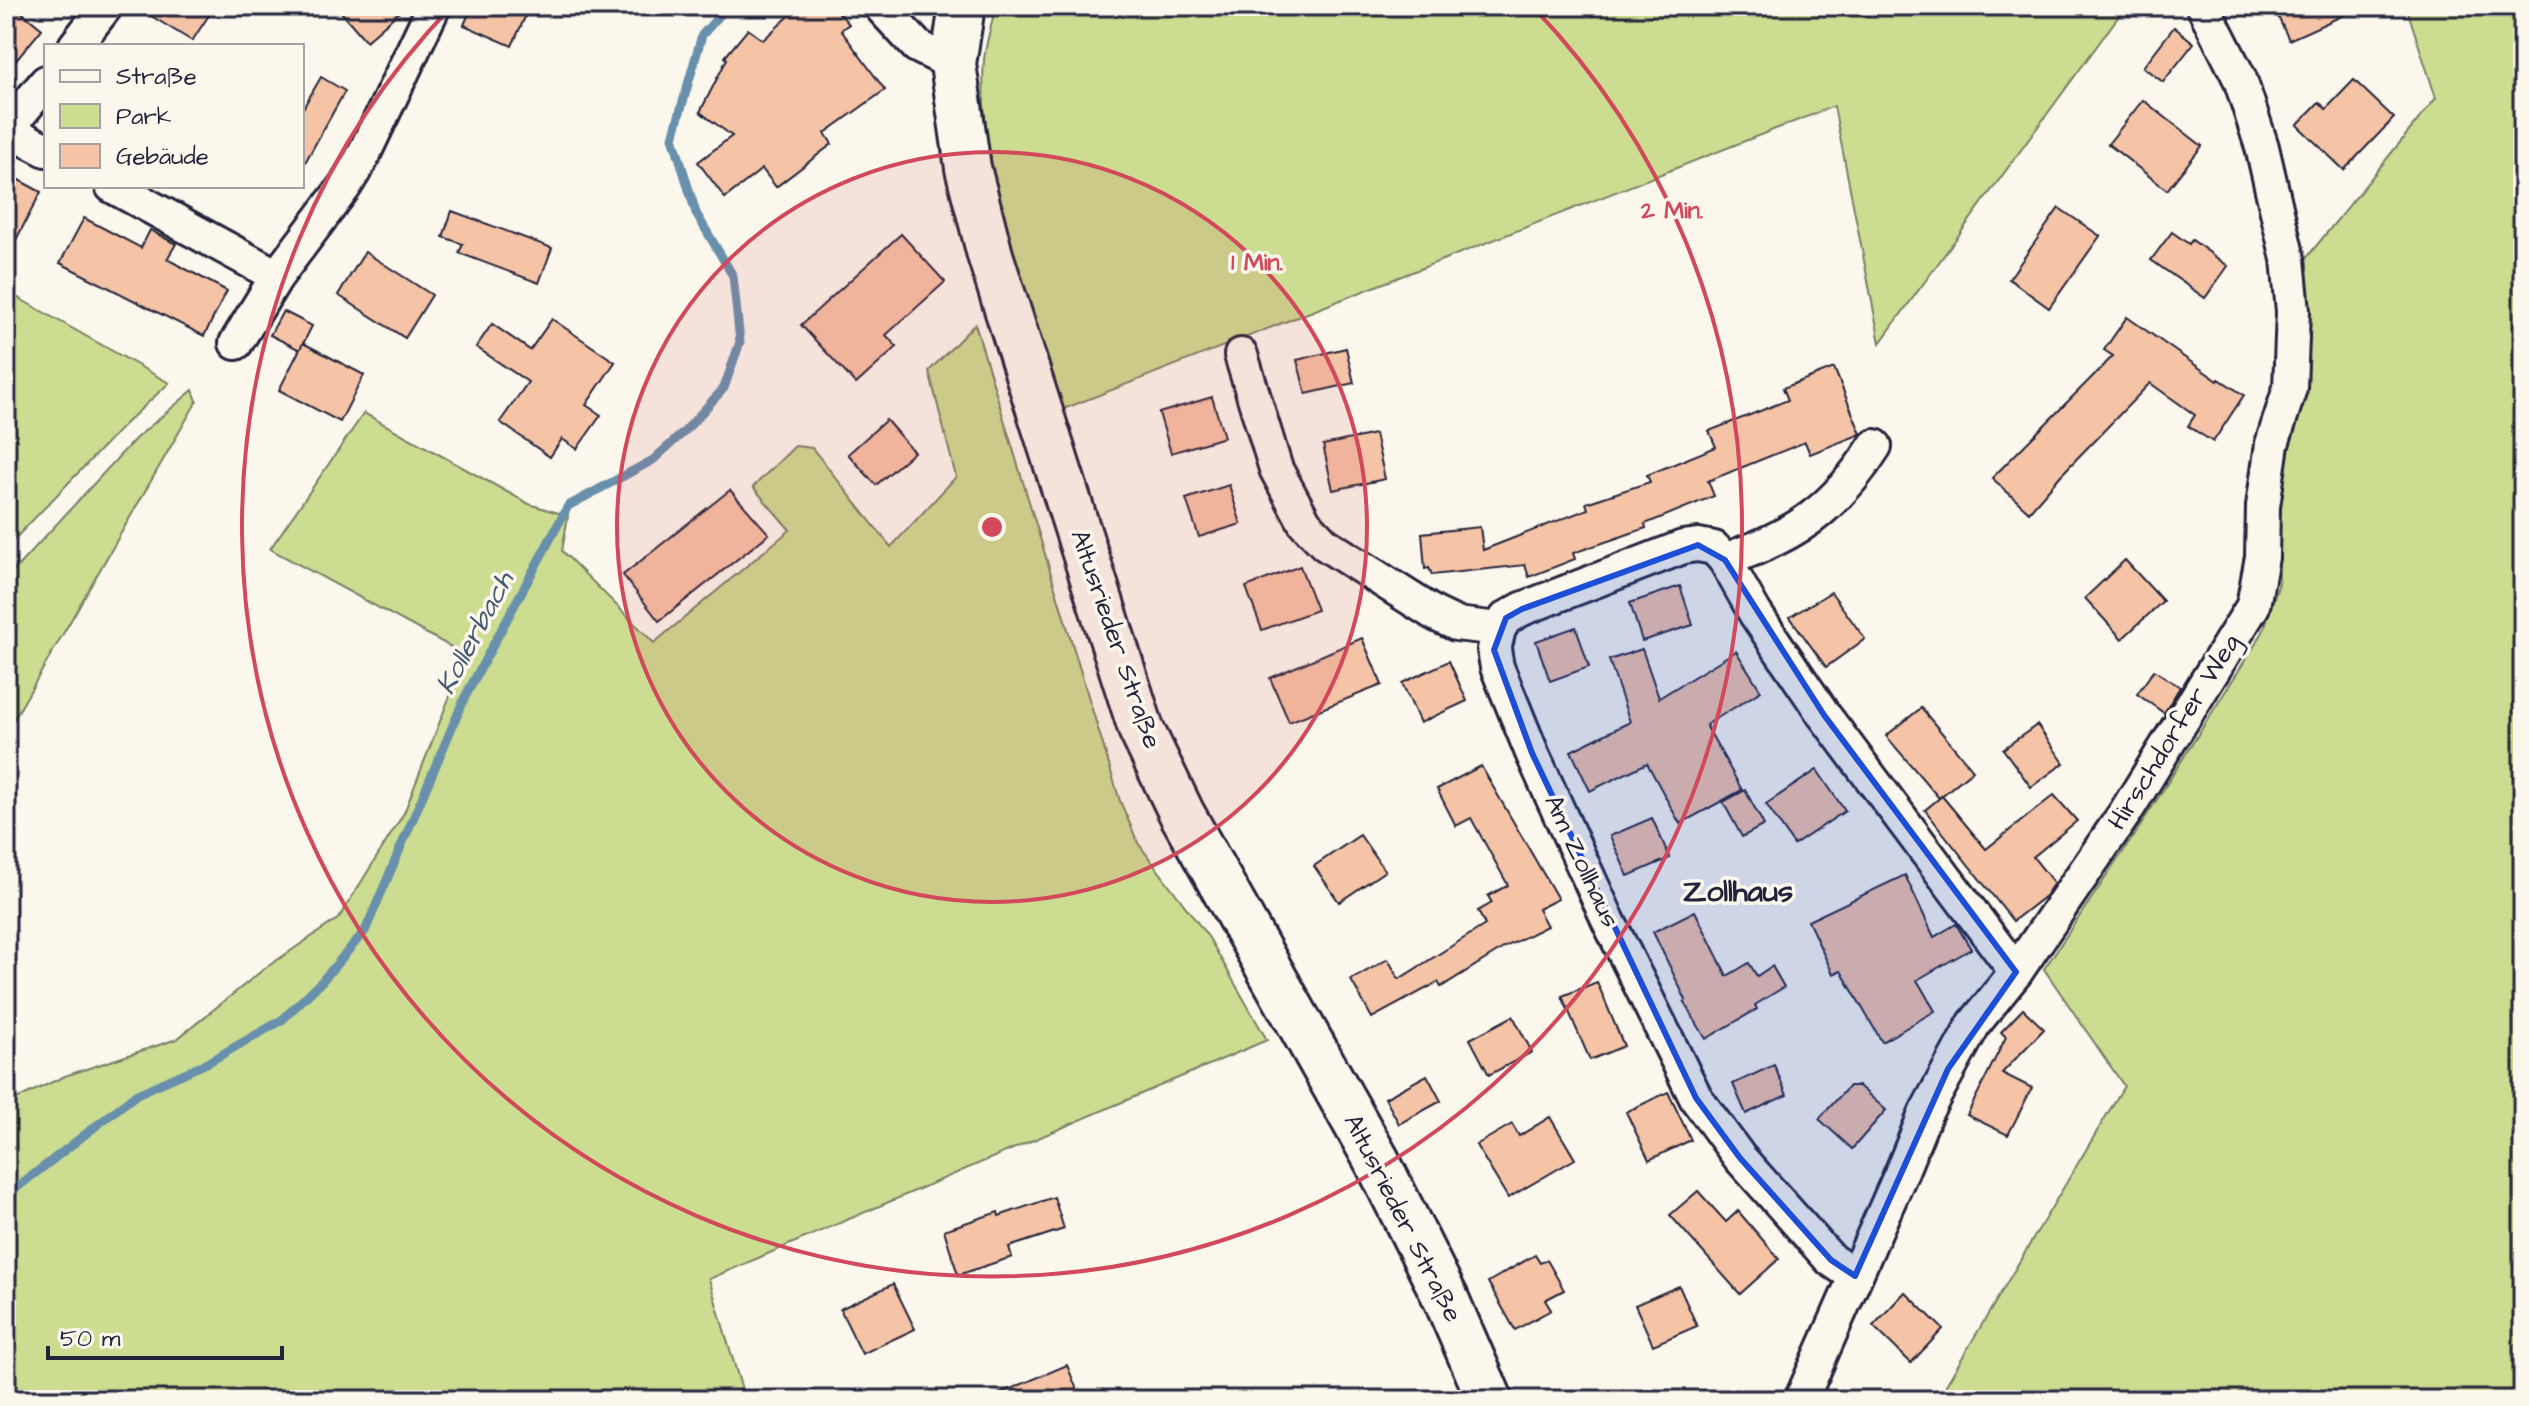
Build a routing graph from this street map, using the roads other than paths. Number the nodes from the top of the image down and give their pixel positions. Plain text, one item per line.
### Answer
1 (106, 6) edge
2 (434, 6) edge
3 (880, 6) edge
4 (962, 6) edge
5 (2203, 6) edge
6 (77, 44) edge
7 (953, 64) junction
8 (44, 84) edge
9 (7, 129) edge
10 (44, 149) edge
11 (116, 188) edge
12 (277, 276) junction
13 (236, 343) dead end
14 (1241, 355) dead end
15 (1875, 446) dead end
16 (1725, 560) junction
17 (1499, 629) junction
18 (2016, 972) junction
19 (1855, 1276) junction
20 (1490, 1400) edge
21 (1801, 1400) edge

1 - 6 street
2 - 12 street
3 - 7 street
4 - 7 main road, Altusrieder Straße
5 - 18 street, Hirschdorfer Weg
7 - 20 main road, Altusrieder Straße
8 - 9 street
9 - 10 street
11 - 12 street
12 - 13 street
14 - 17 street
15 - 16 street
16 - 17 street
16 - 18 street
17 - 19 street, Am Zollhaus
18 - 19 street, Hirschdorfer Weg
19 - 21 street, Hirschdorfer Weg

